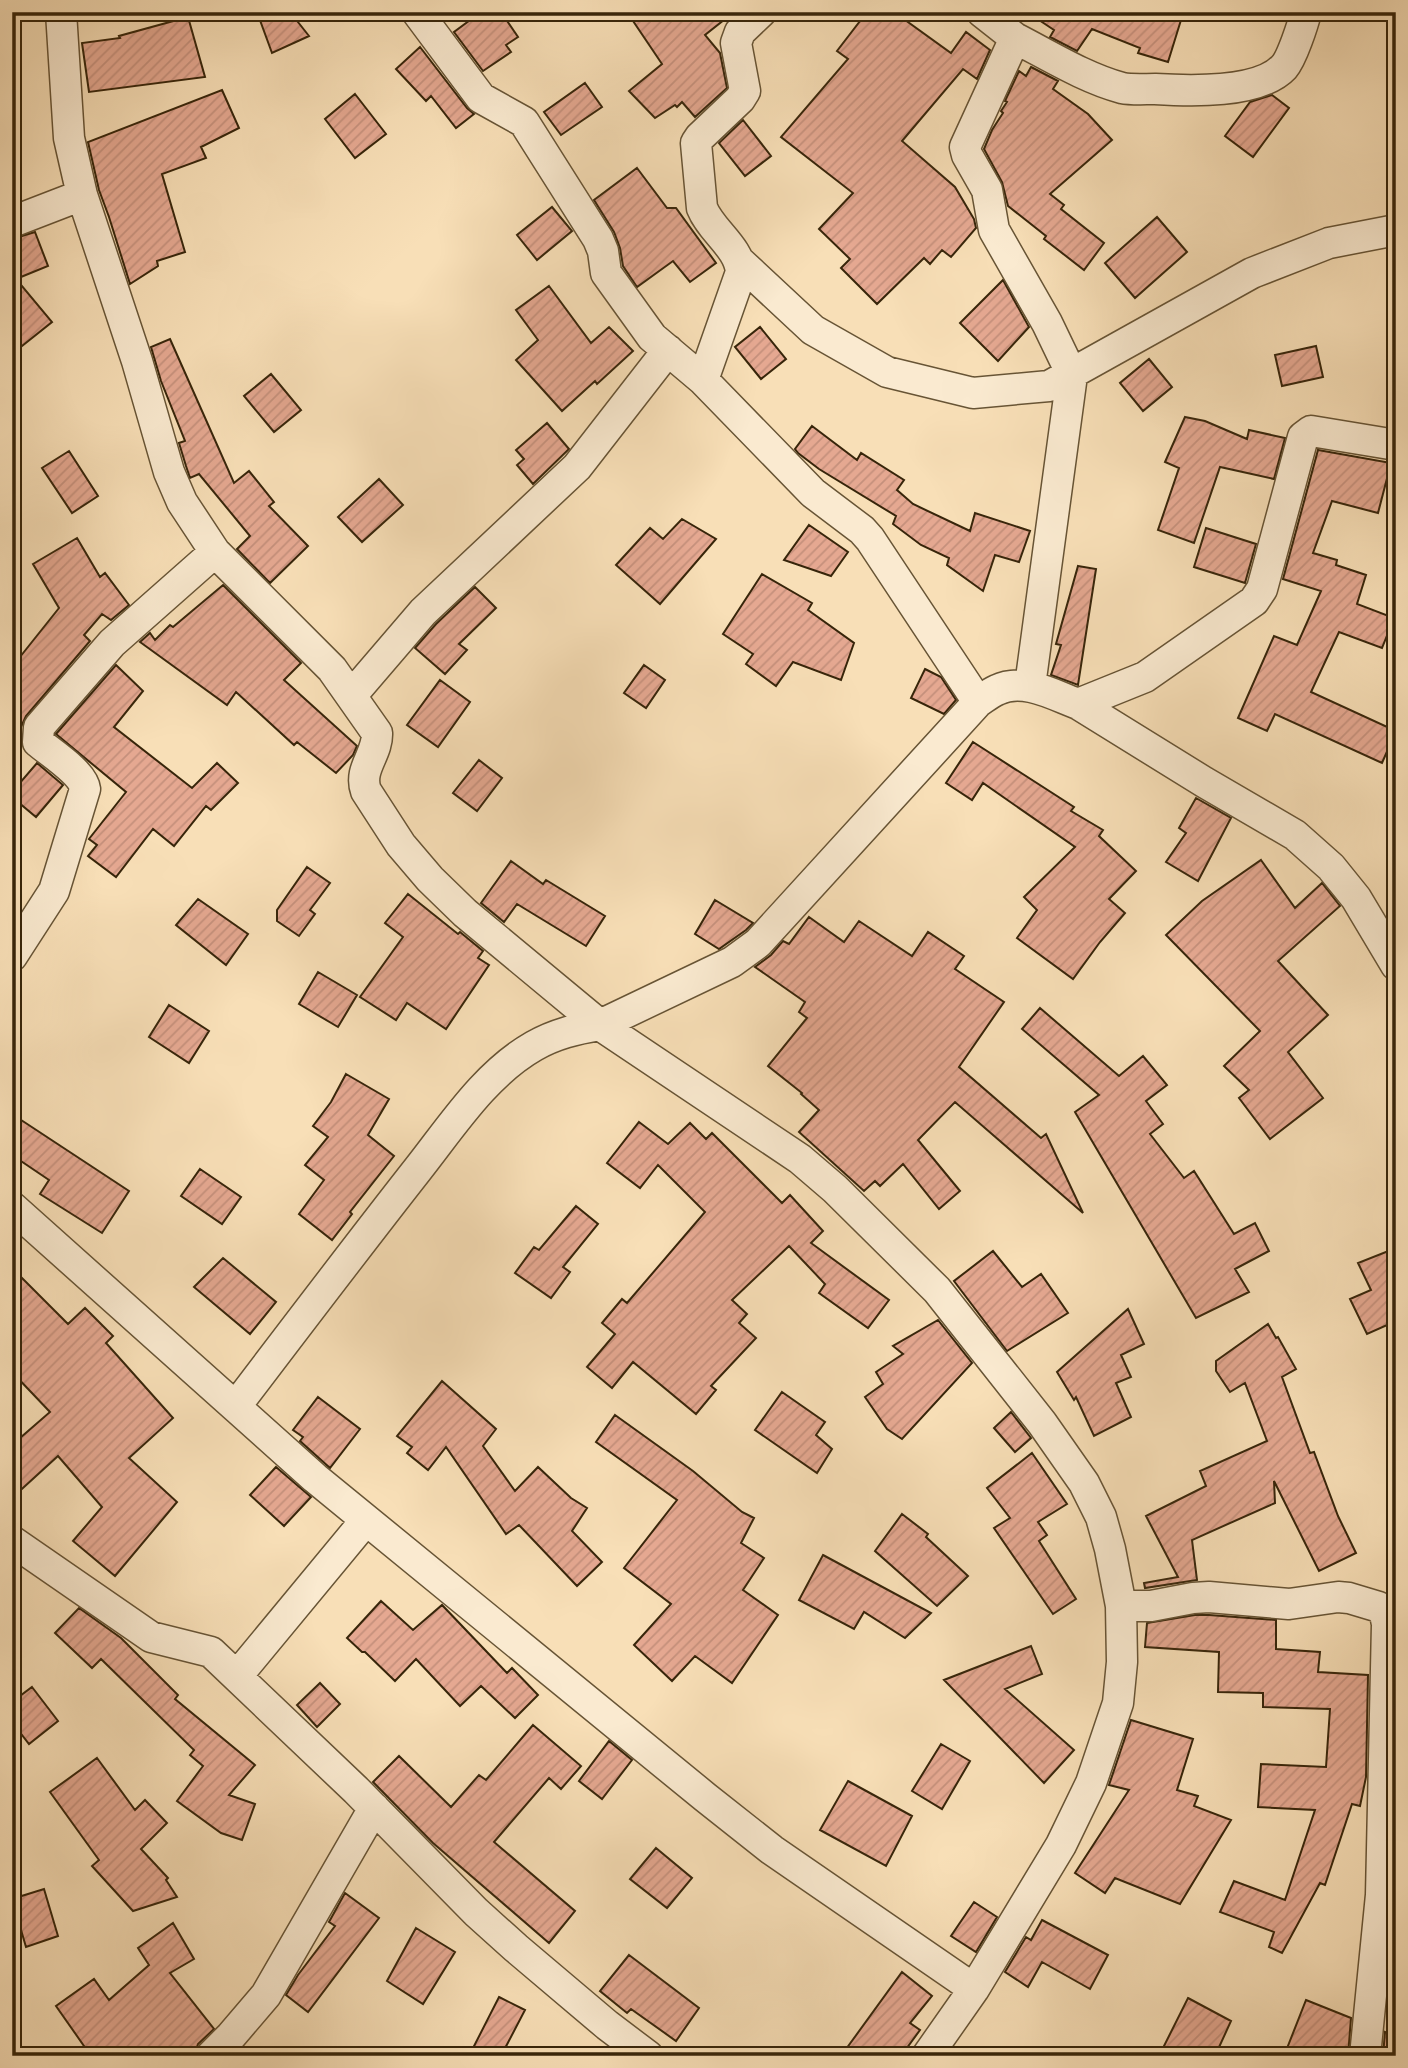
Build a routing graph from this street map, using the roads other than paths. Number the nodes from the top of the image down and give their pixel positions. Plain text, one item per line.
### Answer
1 (61, 12) edge
2 (417, 12) edge
3 (761, 12) edge
4 (982, 12) edge
5 (1306, 12) edge
6 (1015, 38) junction
7 (82, 195) junction
8 (12, 222) edge
9 (1396, 230) edge
10 (740, 262) junction
11 (667, 350) junction
12 (1072, 375) junction
13 (704, 380) junction
14 (1396, 445) edge
15 (215, 552) junction
16 (1030, 686) junction
17 (351, 696) junction
18 (978, 702) junction
19 (1078, 704) junction
20 (12, 957) edge
21 (1396, 965) edge
22 (600, 1025) junction
23 (12, 1207) edge
24 (236, 1406) junction
25 (366, 1520) junction
26 (12, 1541) edge
27 (1121, 1606) junction
28 (237, 1676) junction
29 (374, 1808) junction
30 (1388, 1897) edge
31 (974, 1989) junction
32 (211, 2056) edge
33 (648, 2056) edge
34 (927, 2056) edge
35 (1365, 2056) edge

1 - 7 street
2 - 11 street
3 - 10 street
4 - 6 street
5 - 6 street
6 - 12 street
7 - 8 street
7 - 15 street
9 - 12 street
10 - 12 street
10 - 13 street
11 - 13 street
11 - 17 street
12 - 16 street
13 - 18 street
14 - 19 street
15 - 17 street
15 - 20 street
16 - 18 street
16 - 19 street
17 - 22 street
18 - 22 street
19 - 21 street
22 - 24 street
22 - 27 street
23 - 24 street
24 - 25 street
25 - 28 street
25 - 31 street
26 - 28 street
27 - 30 street
27 - 31 street
28 - 29 street
29 - 32 street
29 - 33 street
30 - 35 street
31 - 34 street

